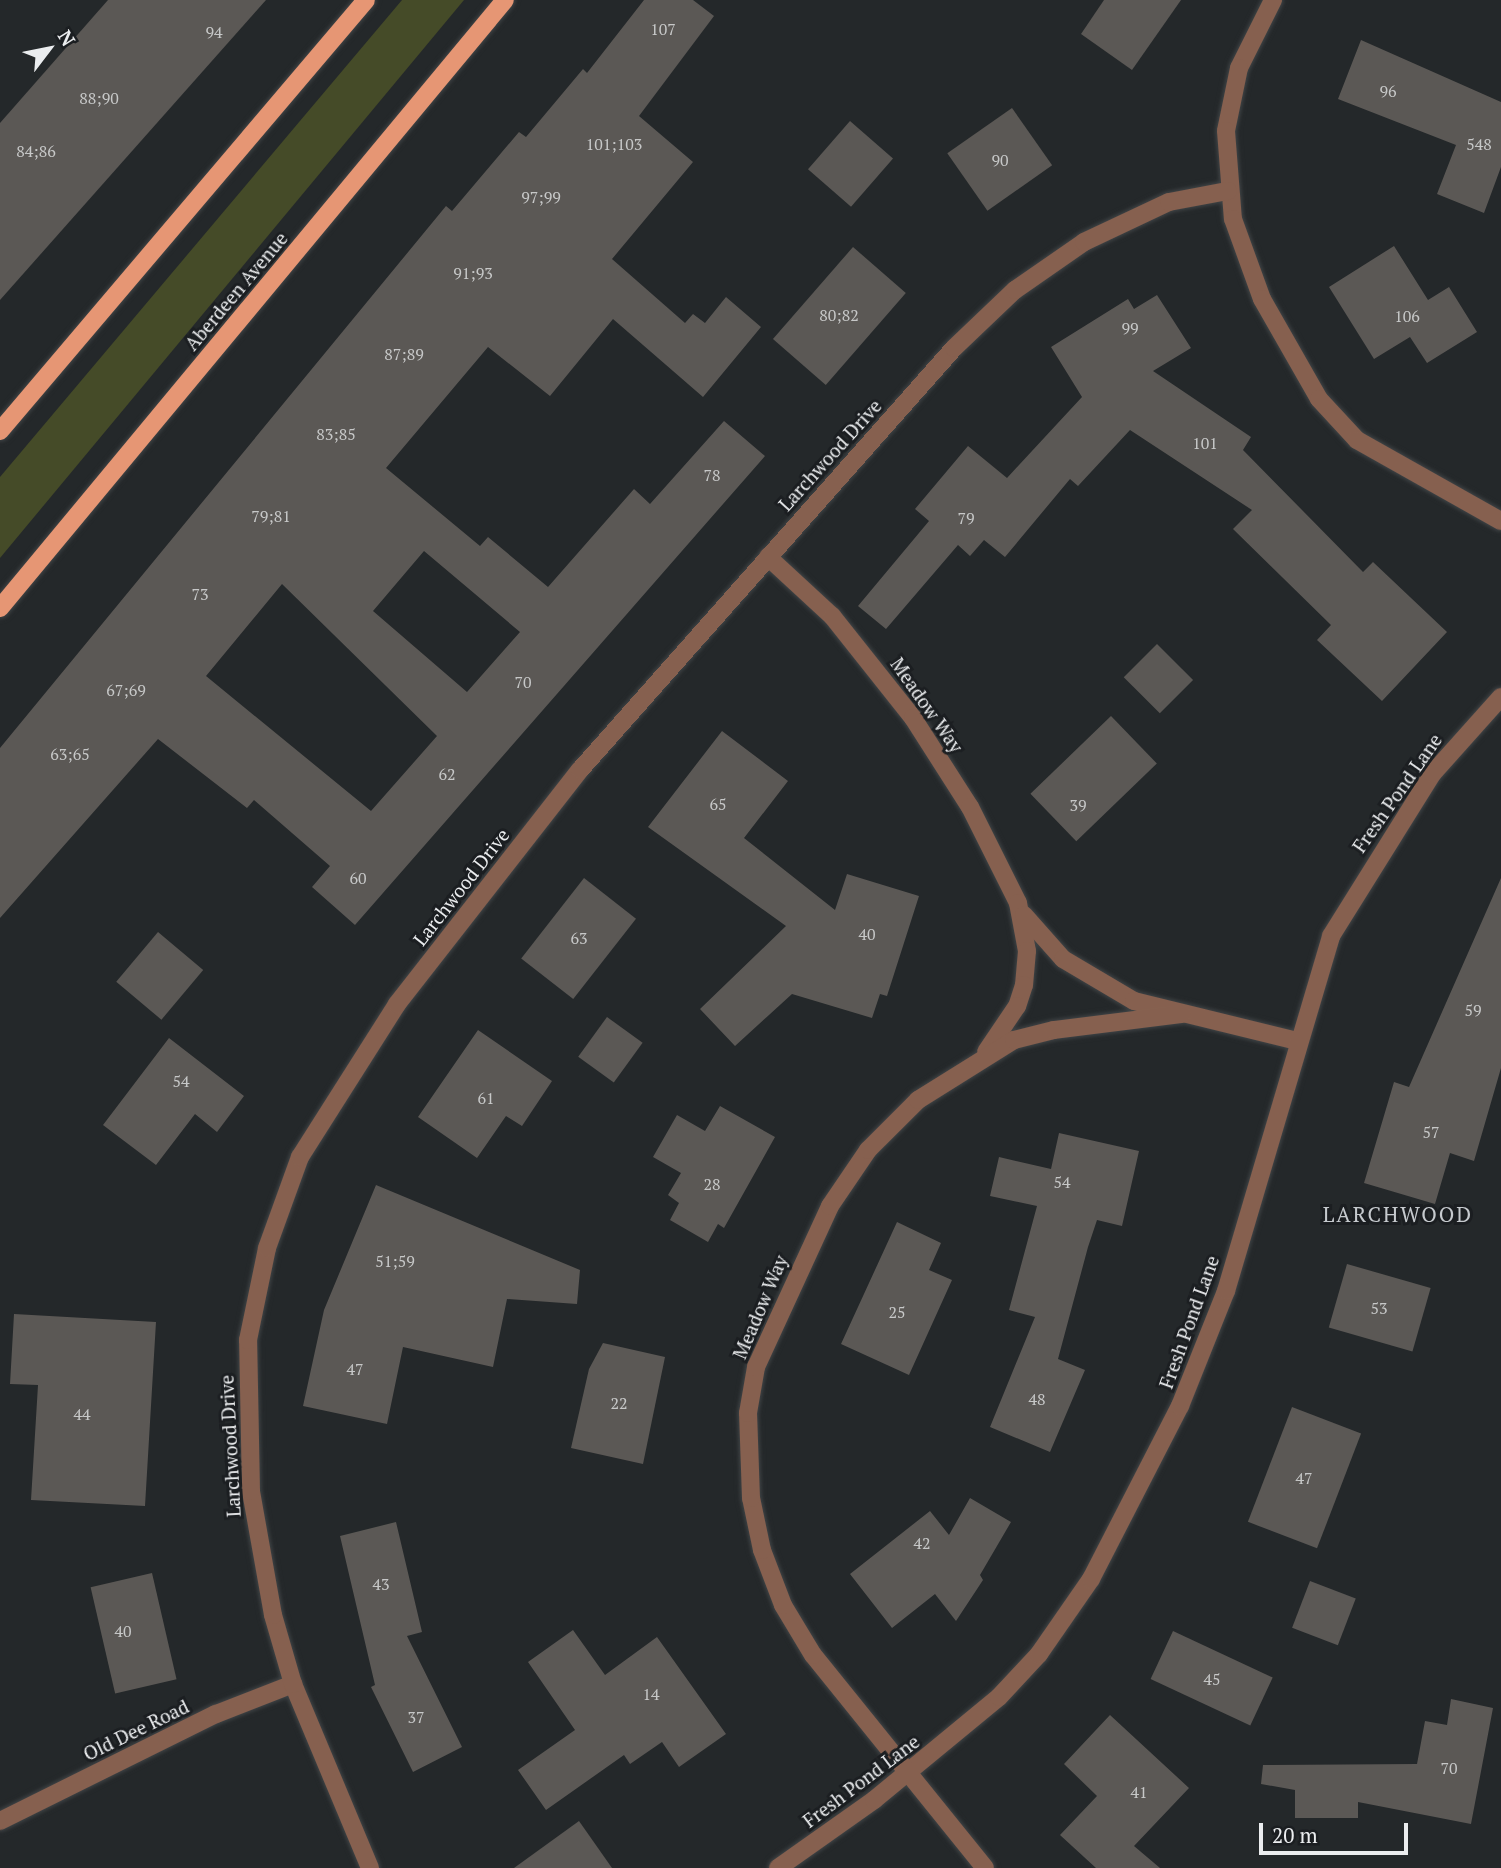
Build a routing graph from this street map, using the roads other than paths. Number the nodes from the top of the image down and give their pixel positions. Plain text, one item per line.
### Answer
1 (366, 0) edge
2 (505, 0) edge
3 (1273, 0) edge
4 (1228, 191) junction
5 (0, 431) edge
6 (1501, 521) edge
7 (768, 557) junction
8 (0, 608) edge
9 (1501, 697) edge
10 (1017, 903) junction
11 (1182, 1014) junction
12 (1297, 1041) junction
13 (983, 1055) junction
14 (293, 1684) junction
15 (908, 1774) junction
16 (0, 1821) edge
17 (370, 1868) edge
18 (778, 1868) edge
19 (985, 1868) edge

1 - 5 main road
2 - 8 main road, Aberdeen Avenue
3 - 4 street
4 - 6 street
4 - 7 street, Larchwood Drive
7 - 10 street, Meadow Way
7 - 14 street, Larchwood Drive
9 - 12 street, Fresh Pond Lane
10 - 11 street, Meadow Way
10 - 13 street, Meadow Way
11 - 12 street, Meadow Way
11 - 13 street, Meadow Way
12 - 15 street, Fresh Pond Lane
13 - 15 street, Meadow Way
14 - 16 street, Old Dee Road
14 - 17 street, Larchwood Drive
15 - 18 street, Fresh Pond Lane
15 - 19 street, Meadow Way

